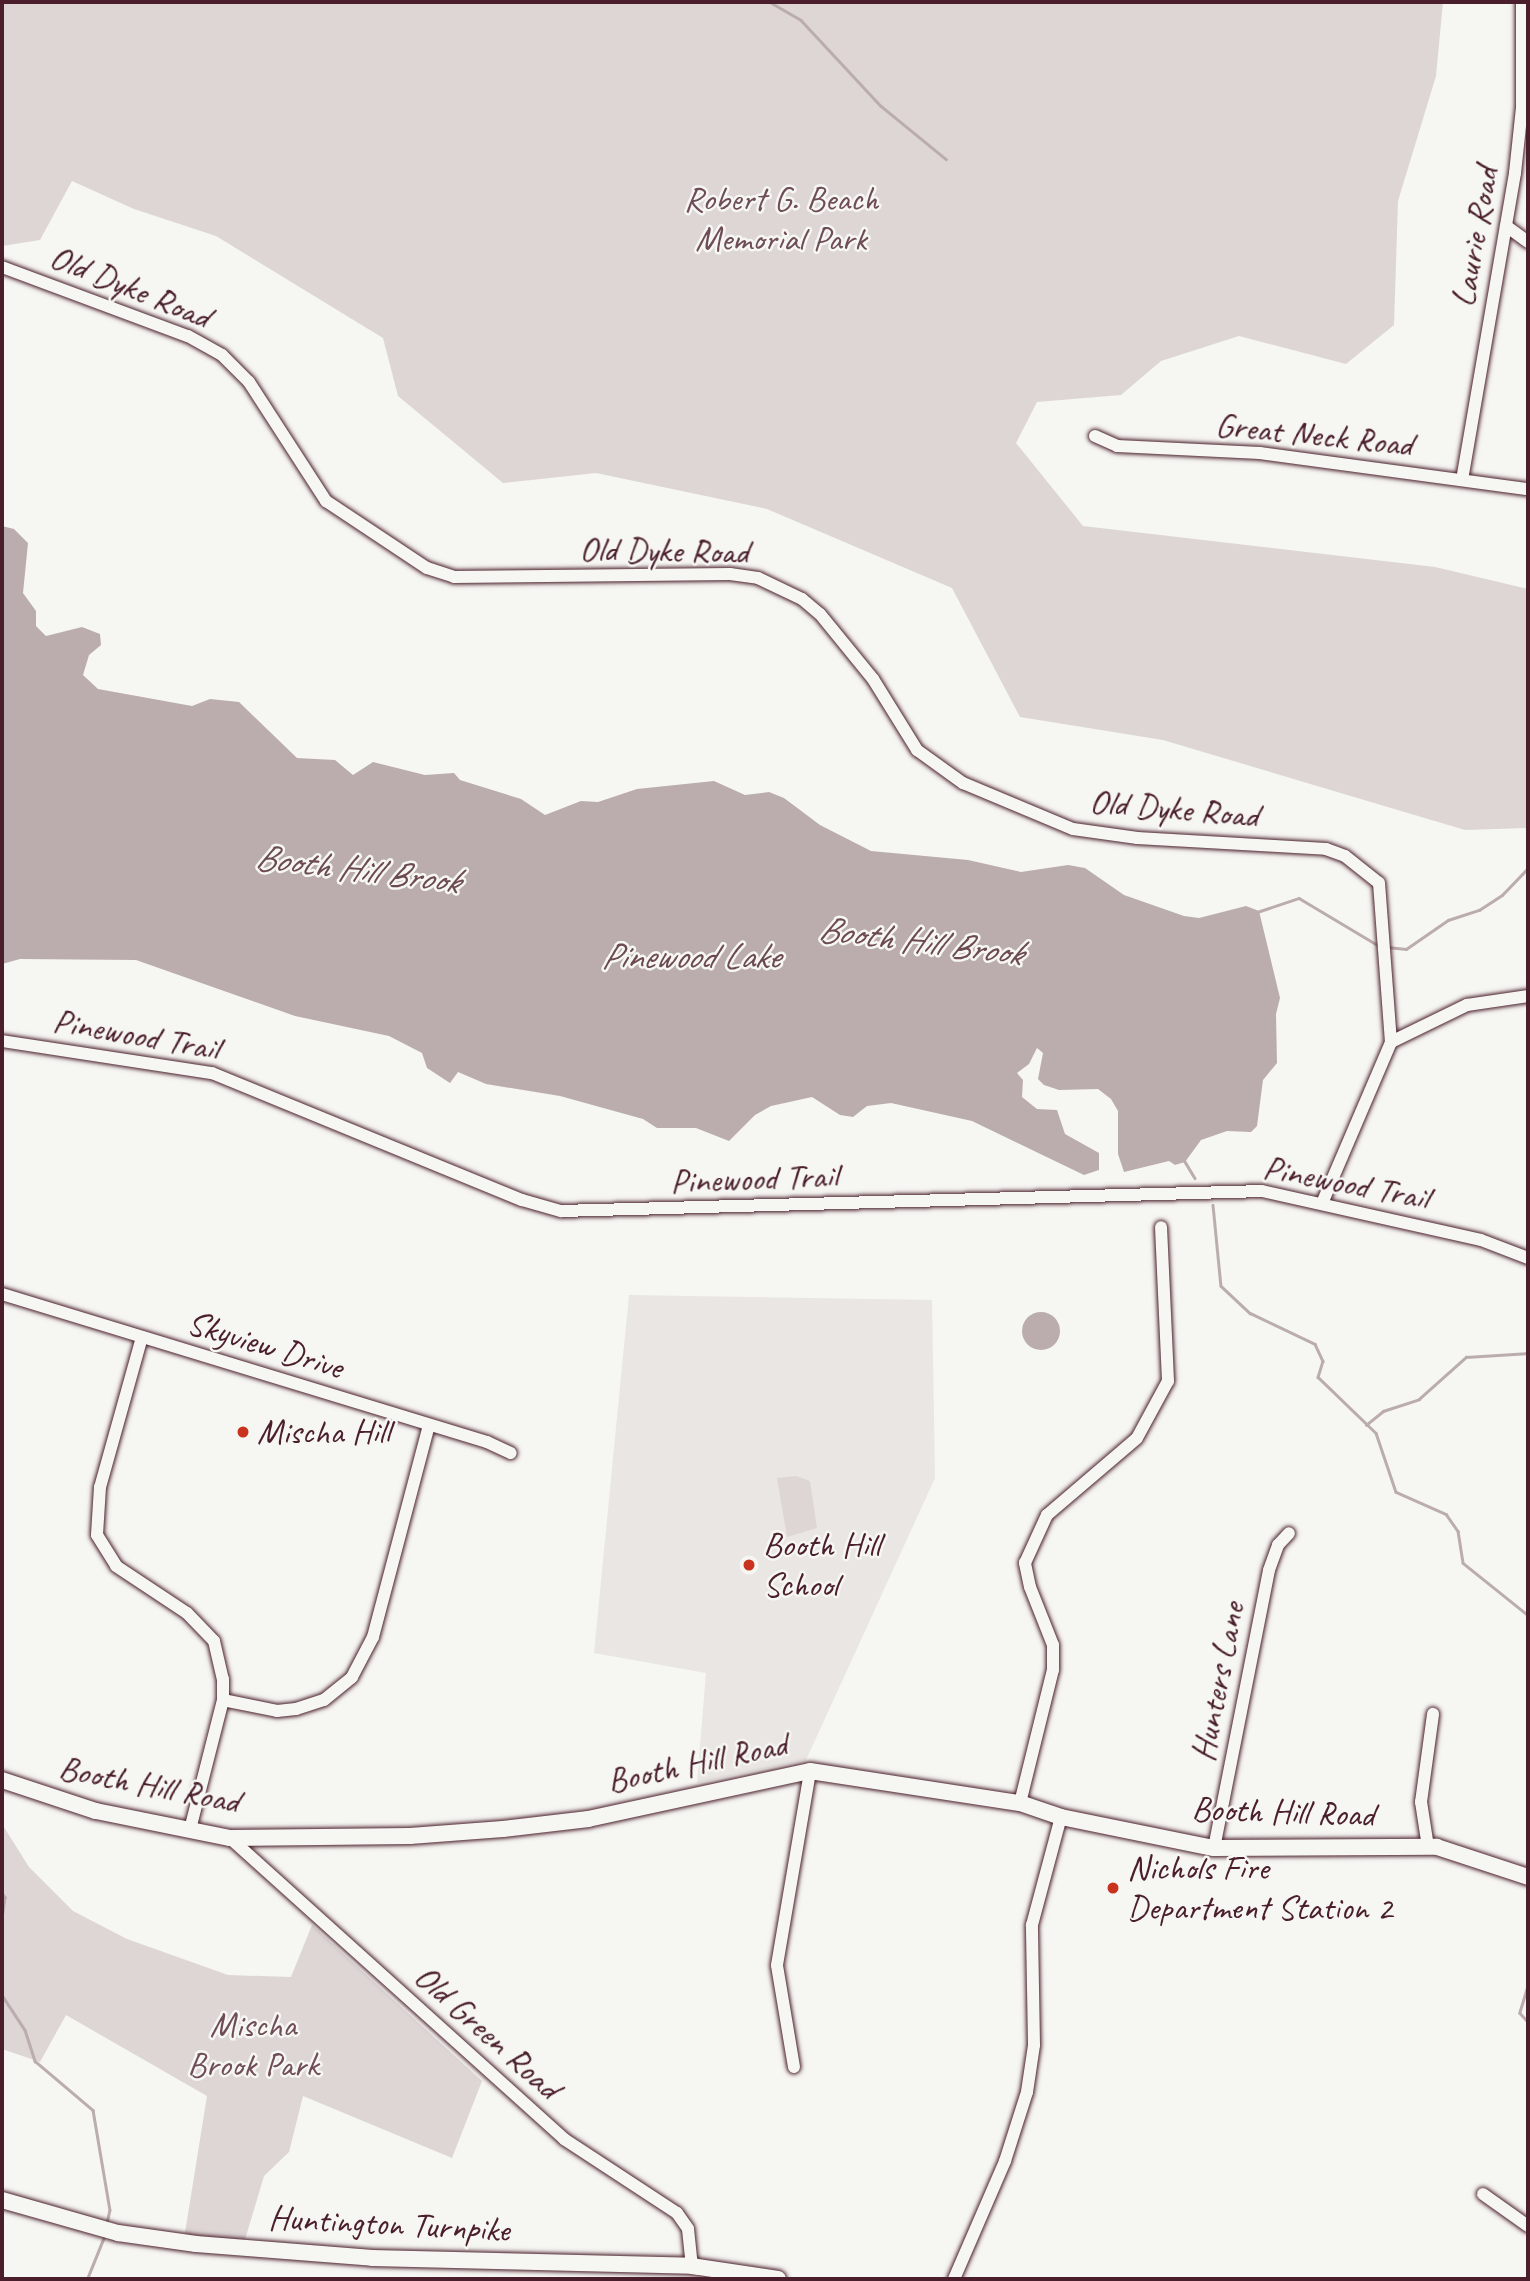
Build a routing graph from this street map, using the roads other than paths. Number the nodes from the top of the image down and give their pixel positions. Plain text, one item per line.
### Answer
1 (1522, 2) edge
2 (1506, 226) junction
3 (1528, 242) edge
4 (2, 267) edge
5 (1096, 436) dead end
6 (1462, 480) junction
7 (1528, 489) edge
8 (1528, 996) edge
9 (2, 1041) edge
10 (1391, 1042) junction
11 (1323, 1201) junction
12 (1161, 1227) dead end
13 (1528, 1258) edge
14 (2, 1294) edge
15 (142, 1337) junction
16 (429, 1424) junction
17 (511, 1453) dead end
18 (1289, 1533) dead end
19 (223, 1700) junction
20 (1433, 1714) dead end
21 (810, 1771) junction
22 (2, 1780) edge
23 (1020, 1802) junction
24 (1061, 1817) junction
25 (190, 1829) junction
26 (230, 1838) junction
27 (1428, 1847) junction
28 (1213, 1848) junction
29 (1528, 1877) edge
30 (794, 2067) dead end
31 (1483, 2194) dead end
32 (2, 2200) edge
33 (1528, 2226) edge
34 (692, 2266) junction
35 (778, 2279) edge
36 (954, 2279) edge

1 - 2 street, Laurie Road
2 - 3 street
2 - 6 street, Laurie Road
4 - 10 street, Old Dyke Road
5 - 6 street, Great Neck Road
6 - 7 street, Great Neck Road
8 - 10 street
9 - 11 street, Pinewood Trail
10 - 11 street
11 - 13 street, Pinewood Trail
12 - 23 street
14 - 15 street, Skyview Drive
15 - 16 street, Skyview Drive
15 - 19 street
16 - 17 street, Skyview Drive
16 - 19 street
18 - 28 street, Hunters Lane
19 - 25 street
20 - 27 street
21 - 23 street, Booth Hill Road
21 - 26 street, Booth Hill Road
21 - 30 street
22 - 25 street, Booth Hill Road
23 - 24 street, Booth Hill Road
24 - 28 street, Booth Hill Road
24 - 36 street
25 - 26 street, Booth Hill Road
26 - 34 street, Old Green Road
27 - 28 street, Booth Hill Road
27 - 29 street, Booth Hill Road
31 - 33 street
32 - 34 street, Huntington Turnpike
34 - 35 street, Huntington Turnpike

